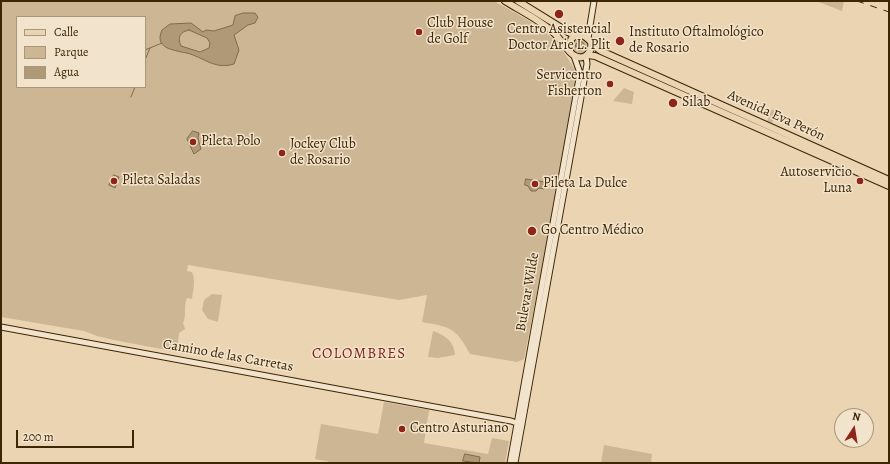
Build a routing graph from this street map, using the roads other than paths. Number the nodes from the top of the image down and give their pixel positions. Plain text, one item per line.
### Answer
1 (505, 1) edge
2 (518, 1) edge
3 (594, 1) edge
4 (590, 21) junction
5 (579, 35) junction
6 (589, 39) junction
7 (570, 50) junction
8 (587, 55) junction
9 (574, 56) junction
10 (889, 180) edge
11 (889, 186) edge
12 (1, 327) edge
13 (519, 424) junction
14 (510, 463) edge
15 (515, 463) edge

1 - 7 main road
2 - 5 main road
3 - 4 main road
4 - 5 main road
4 - 6 main road
5 - 6 main road
5 - 7 main road
6 - 8 main road
6 - 10 main road, Avenida Eva Perón
7 - 9 main road
8 - 9 main road
8 - 11 main road, Avenida Eva Perón
8 - 13 main road, Bulevar Wilde
9 - 13 main road, Bulevar Wilde
12 - 13 main road, Camino de las Carretas
13 - 14 main road, Bulevar Wilde
13 - 15 main road, Bulevar Wilde

